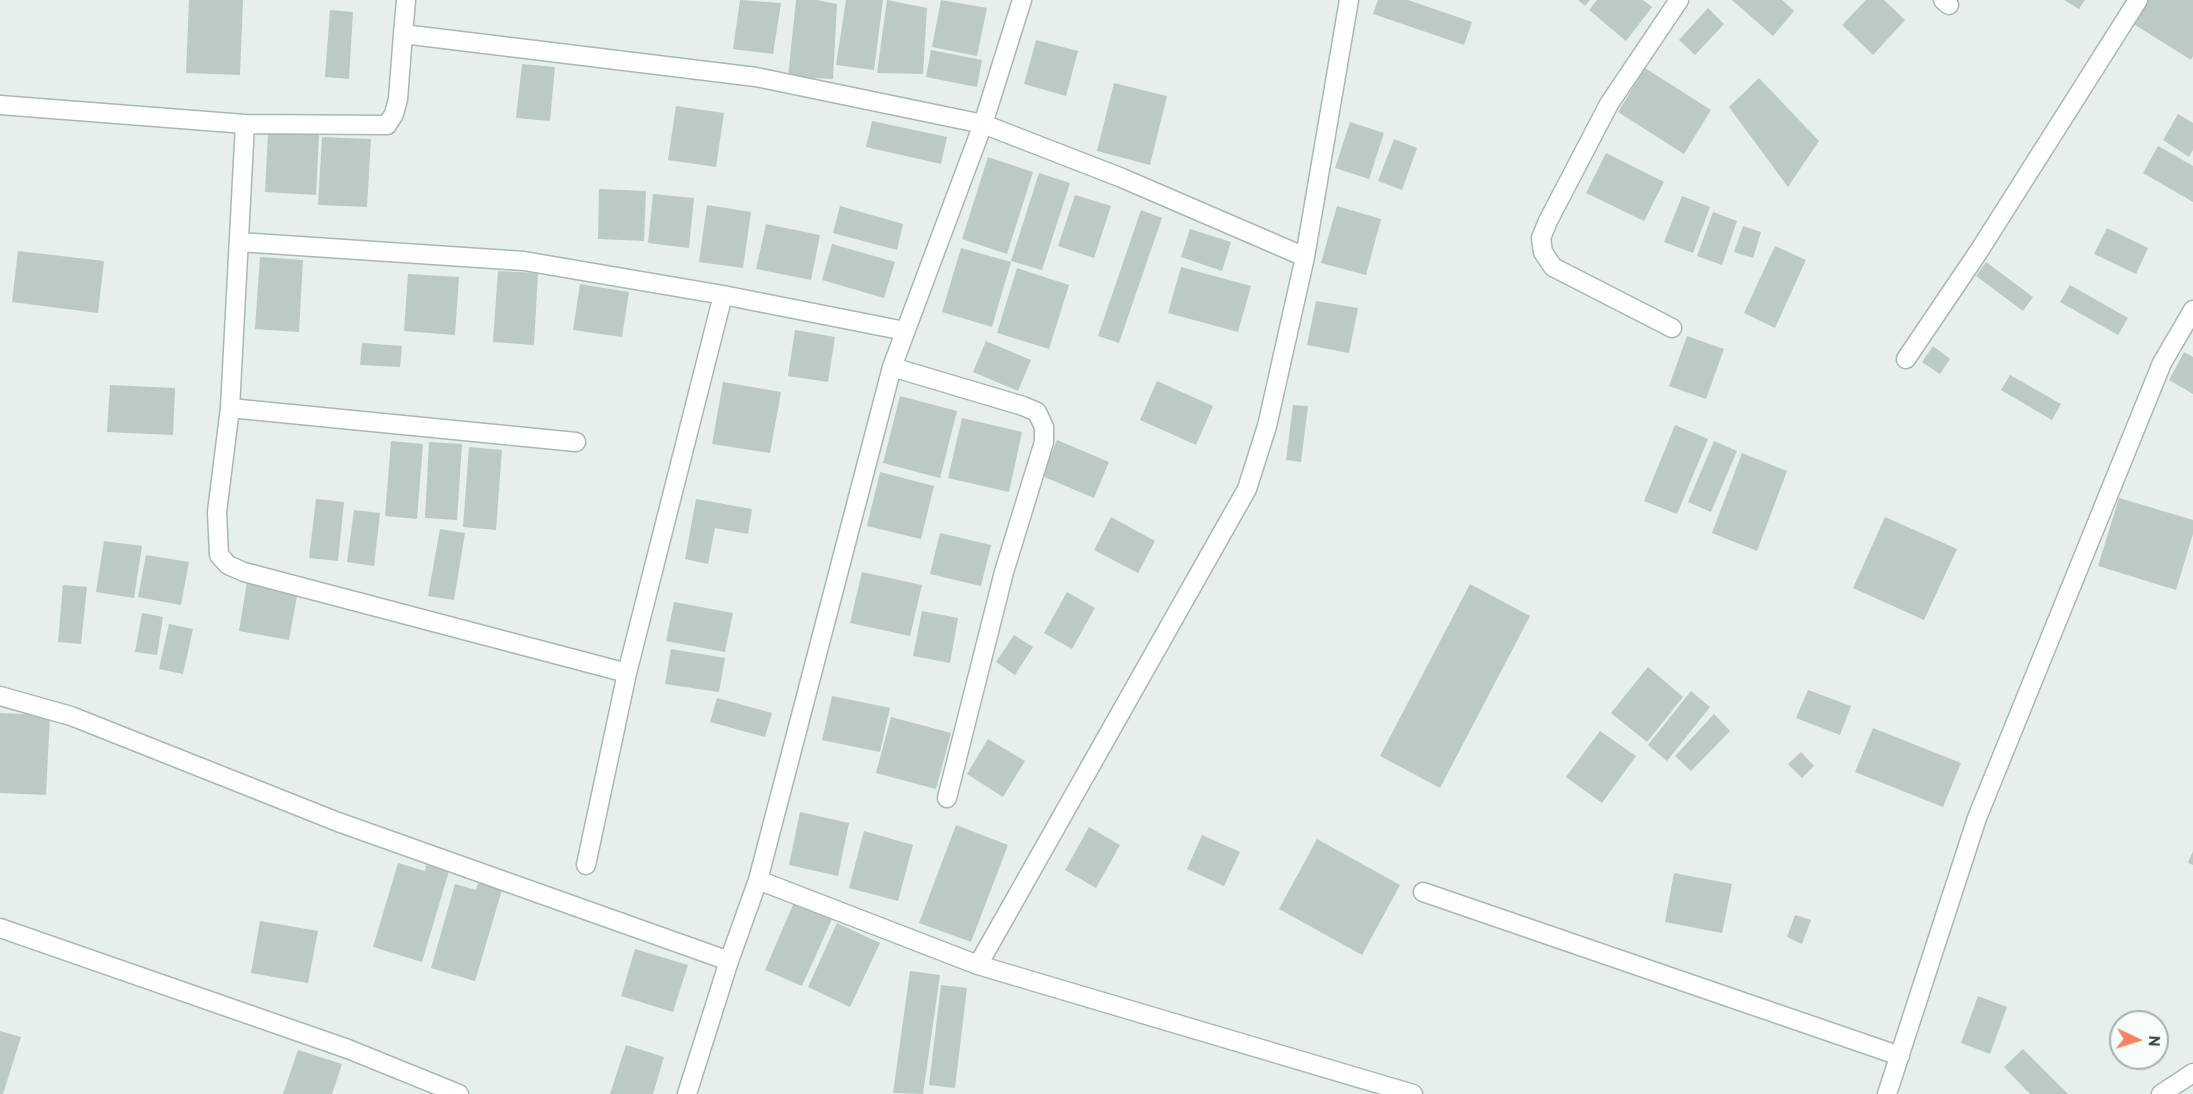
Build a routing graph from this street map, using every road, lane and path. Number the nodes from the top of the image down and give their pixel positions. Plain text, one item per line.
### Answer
1 (406, 0) edge
2 (1022, 0) edge
3 (1349, 0) edge
4 (1679, 0) edge
5 (2138, 0) edge
6 (403, 34) junction
7 (0, 105) edge
8 (245, 124) junction
9 (983, 124) junction
10 (238, 242) junction
11 (1305, 257) junction
12 (723, 295) junction
13 (2193, 310) edge
14 (1672, 328) dead end
15 (905, 331) junction
16 (1906, 359) dead end
17 (892, 366) junction
18 (230, 408) junction
19 (576, 442) dead end
20 (627, 673) junction
21 (0, 696) edge
22 (947, 798) dead end
23 (586, 865) dead end
24 (758, 880) junction
25 (1423, 892) dead end
26 (0, 928) edge
27 (729, 961) junction
28 (978, 965) junction
29 (1900, 1056) junction
30 (2193, 1073) edge
31 (459, 1094) edge
32 (687, 1094) edge
33 (1413, 1094) edge
34 (1887, 1094) edge
35 (2160, 1094) edge

1 - 6 street
2 - 9 street
3 - 11 street
4 - 14 street
5 - 16 street
6 - 8 street
6 - 9 street
7 - 8 street
8 - 10 street
9 - 11 street
9 - 15 street
10 - 12 street
10 - 18 street
11 - 28 street
12 - 15 street
12 - 20 street
13 - 29 street
15 - 17 street
17 - 22 street
17 - 24 street
18 - 19 street
18 - 20 street
20 - 23 street
21 - 27 street
24 - 27 street
24 - 28 street
25 - 29 street
26 - 31 street
27 - 32 street
28 - 33 street
29 - 34 street
30 - 35 street

